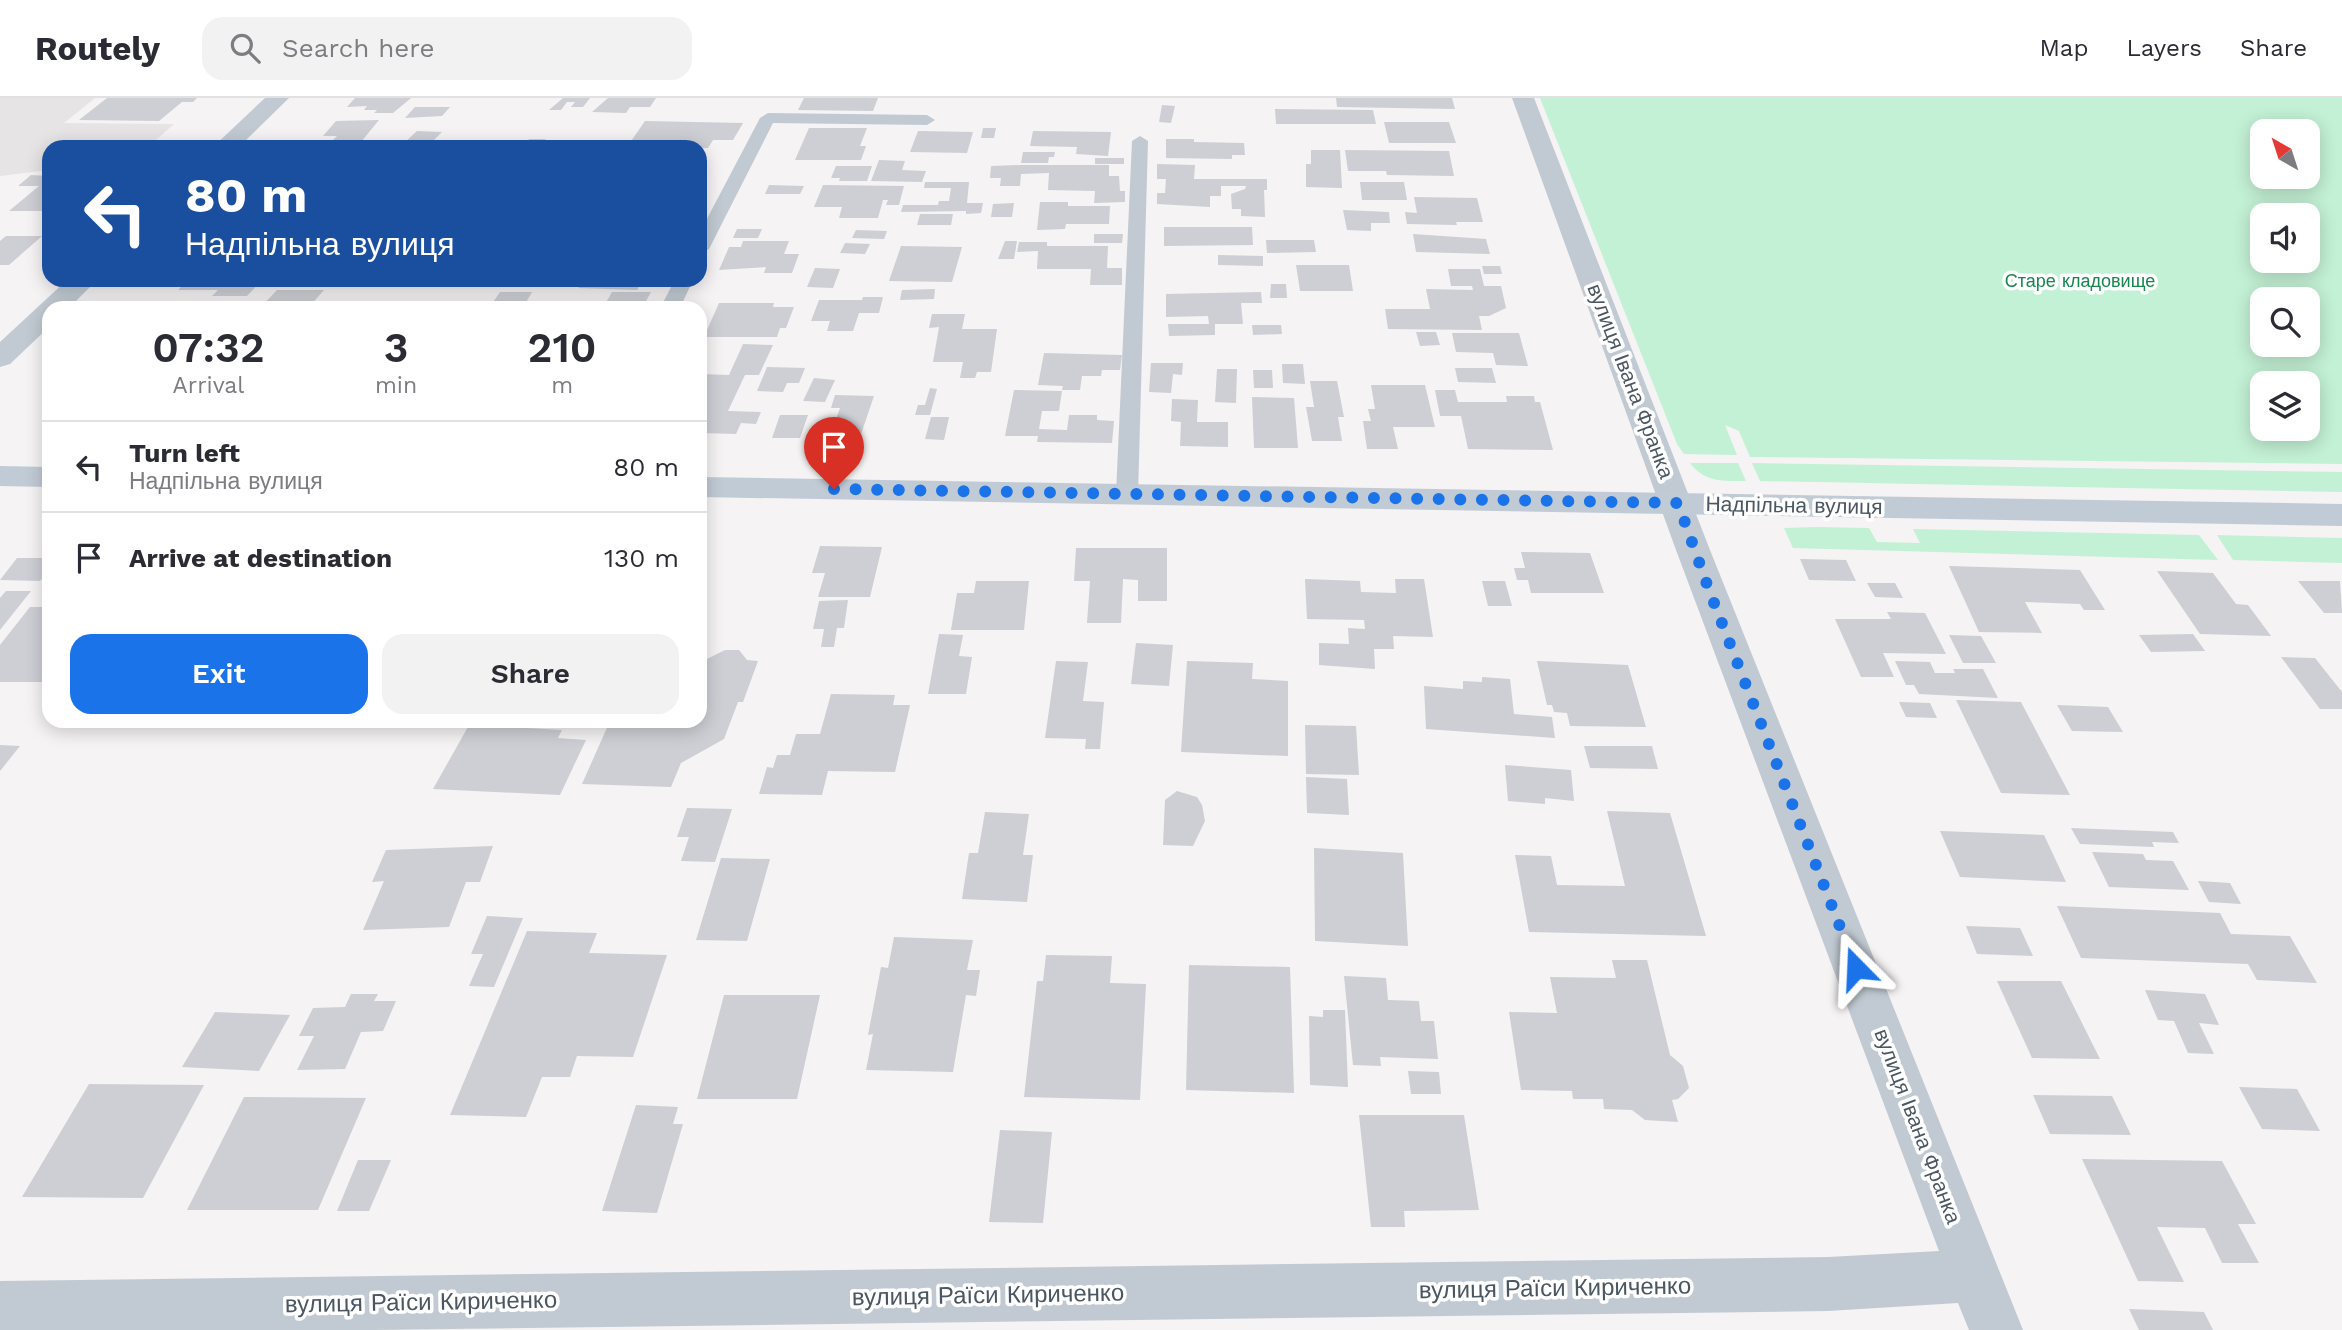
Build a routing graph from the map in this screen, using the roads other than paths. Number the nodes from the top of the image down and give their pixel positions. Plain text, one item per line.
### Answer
1 (278, 98) edge
2 (1523, 98) edge
3 (927, 120) dead end
4 (233, 140) edge
5 (1140, 141) dead end
6 (707, 236) edge
7 (76, 287) edge
8 (61, 301) edge
9 (42, 319) edge
10 (0, 358) edge
11 (0, 476) edge
12 (42, 477) edge
13 (707, 486) edge
14 (1127, 494) junction
15 (1678, 503) junction
16 (2342, 515) edge
17 (1976, 1275) junction
18 (0, 1308) edge
19 (1996, 1330) edge

1 - 4 street
2 - 15 street, вулиця Івана Франка
3 - 6 lane
5 - 14 lane
7 - 8 street
9 - 10 street
11 - 12 main road
13 - 14 main road, Надпільна вулиця
14 - 15 main road, Надпільна вулиця
15 - 16 main road, Надпільна вулиця
15 - 17 street, вулиця Івана Франка
17 - 18 street, вулиця Раїси Кириченко
17 - 19 street, вулиця Івана Франка

